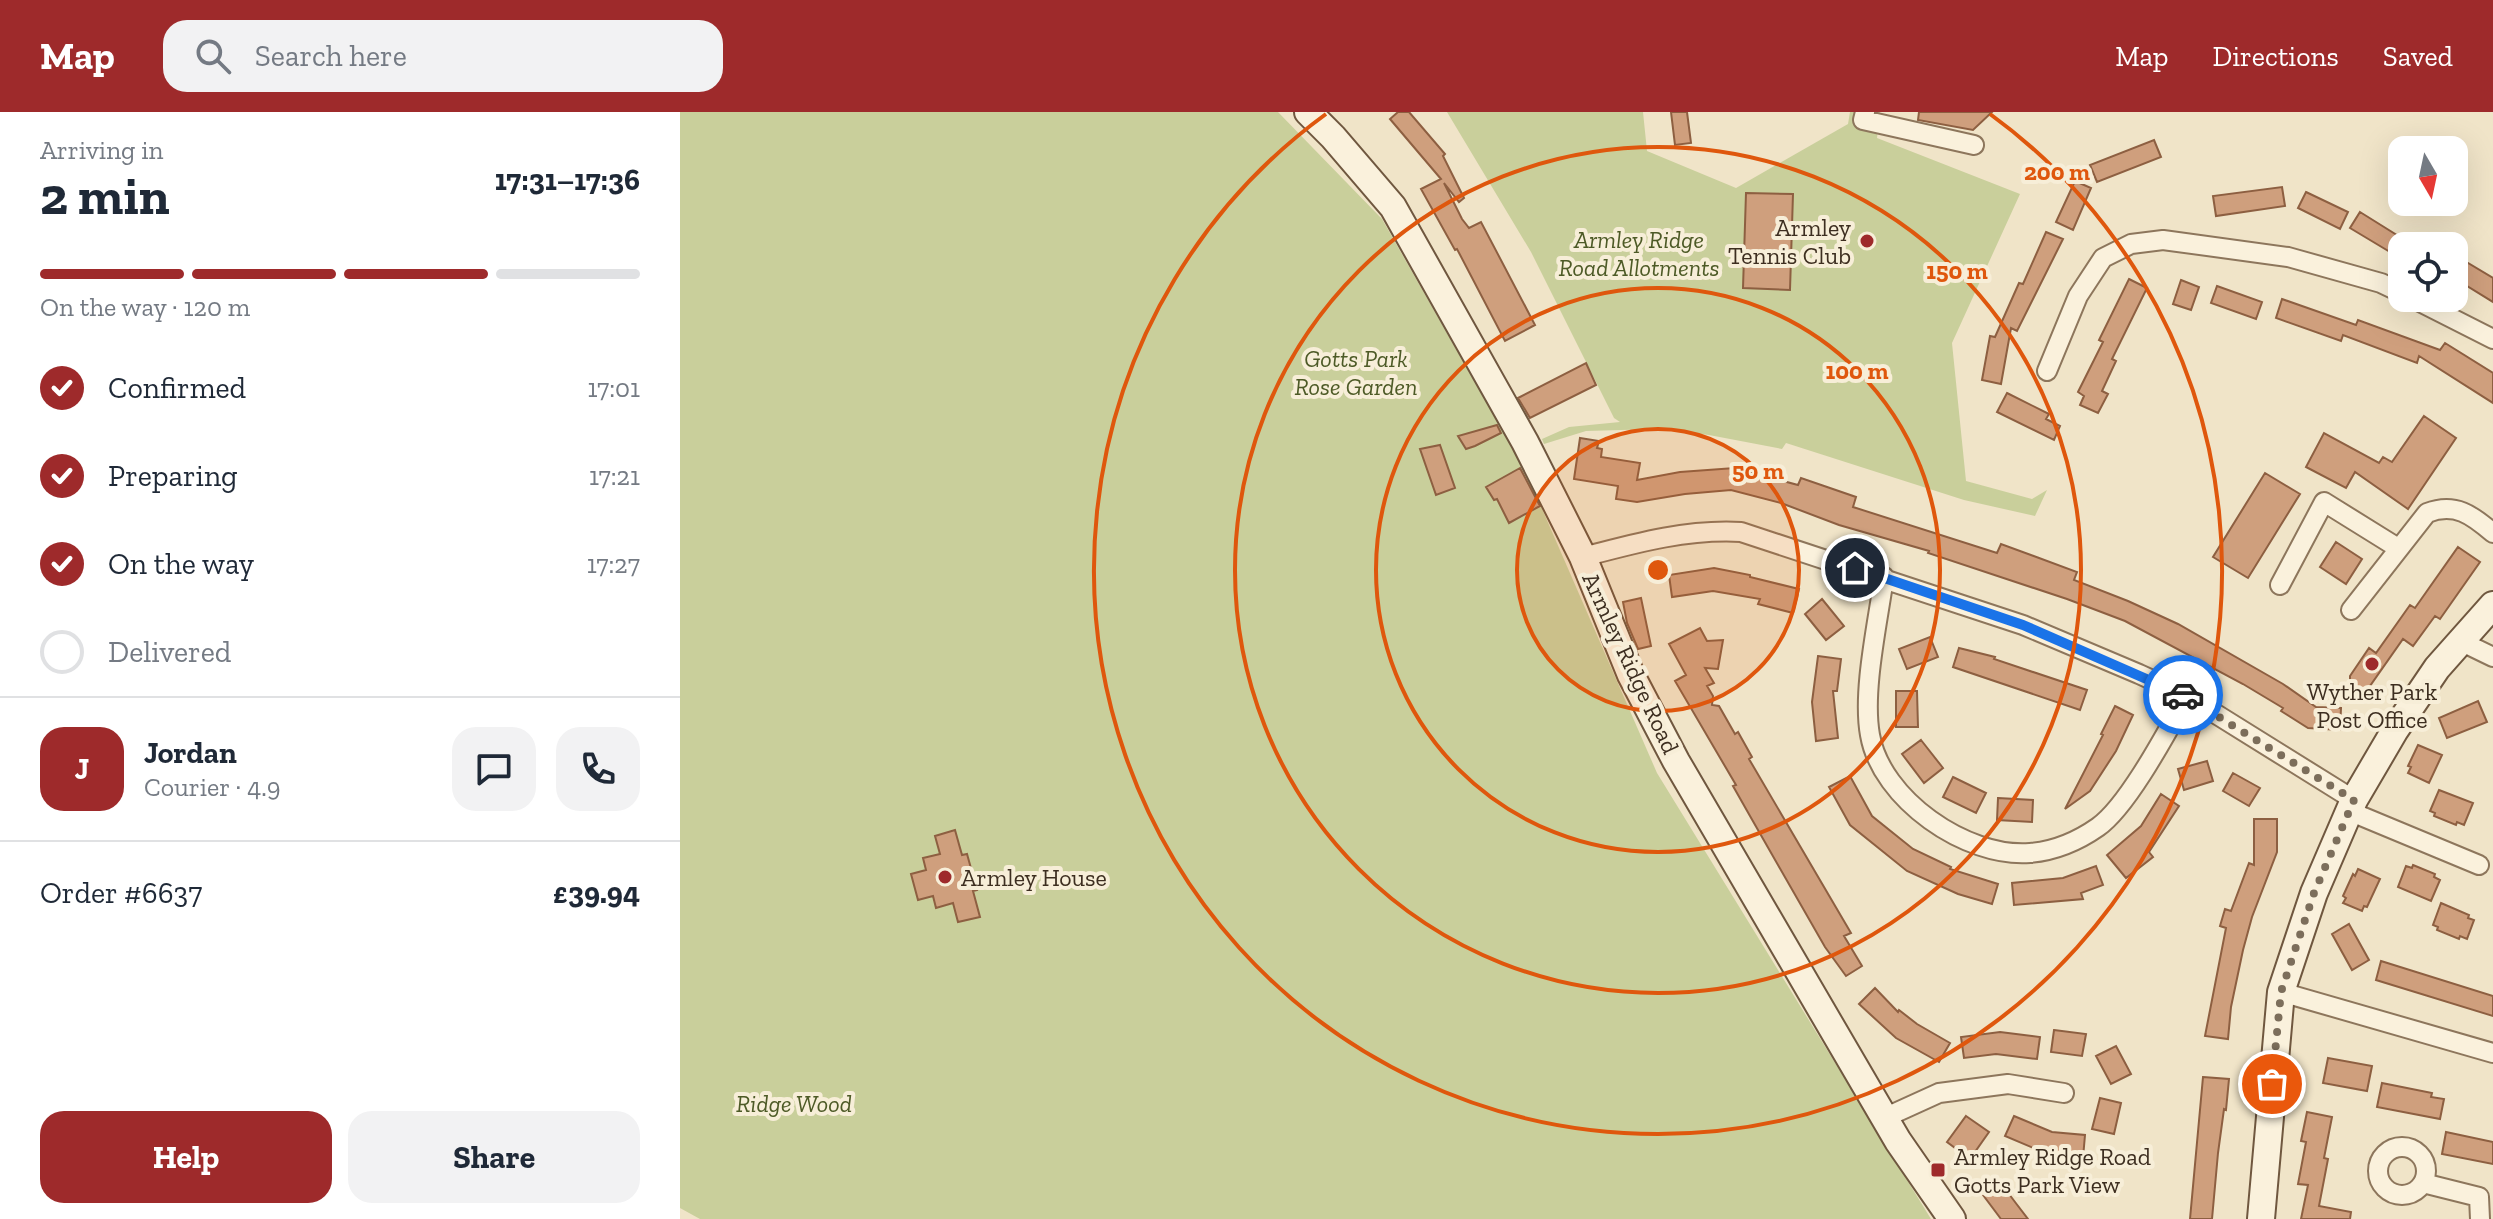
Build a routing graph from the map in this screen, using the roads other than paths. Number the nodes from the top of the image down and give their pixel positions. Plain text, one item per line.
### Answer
1 (1308, 112) edge
2 (1865, 112) edge
3 (1974, 145) dead end
4 (2388, 286) edge
5 (2440, 312) edge
6 (2493, 339) edge
7 (2047, 371) dead end
8 (2493, 533) edge
9 (2398, 548) junction
10 (1583, 557) junction
11 (1884, 577) junction
12 (2280, 585) dead end
13 (2493, 605) edge
14 (2351, 610) dead end
15 (2460, 641) junction
16 (2493, 657) edge
17 (2187, 696) junction
18 (2351, 806) junction
19 (2479, 865) dead end
20 (2281, 992) junction
21 (2493, 1053) edge
22 (2064, 1093) dead end
23 (1884, 1118) junction
24 (2423, 1183) dead end
25 (2486, 1195) edge
26 (1952, 1219) edge
27 (2261, 1219) edge
28 (2480, 1219) edge

1 - 10 street, Armley Ridge Road
2 - 3 street
4 - 7 street
5 - 6 street
8 - 9 street
9 - 12 street
9 - 14 street
10 - 11 street
10 - 23 street, Armley Ridge Road
11 - 17 street
11 - 17 street
13 - 15 street
15 - 16 street
15 - 18 street
17 - 18 street
18 - 19 street
18 - 20 street
20 - 21 street
20 - 27 street
22 - 23 street
23 - 26 street, Armley Ridge Road
24 - 25 street
25 - 28 street

